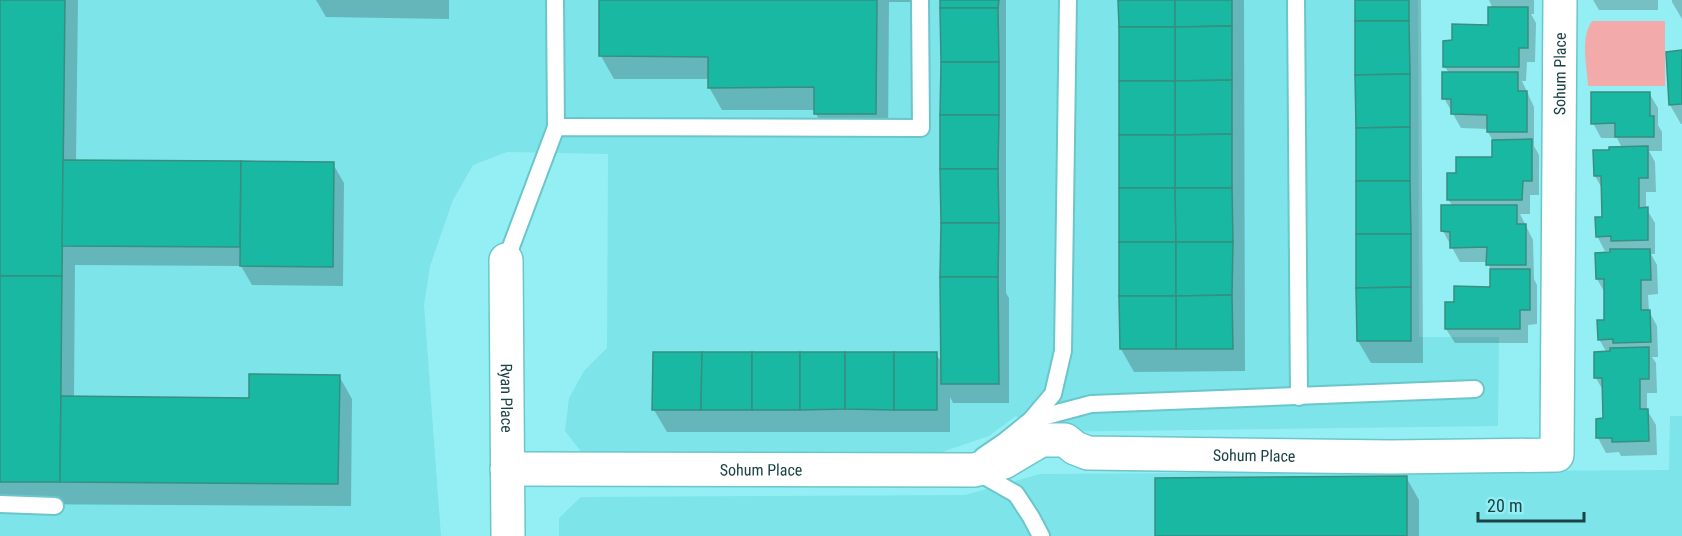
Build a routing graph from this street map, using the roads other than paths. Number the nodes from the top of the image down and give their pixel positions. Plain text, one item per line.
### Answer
1 (555, 0) edge
2 (920, 0) edge
3 (1068, 0) edge
4 (1296, 0) edge
5 (1560, 0) edge
6 (556, 127) junction
7 (506, 260) joint
8 (1475, 389) dead end
9 (1299, 397) junction
10 (1031, 420) junction
11 (507, 470) junction
12 (974, 470) junction
13 (0, 504) edge
14 (55, 506) dead end
15 (508, 536) edge
16 (1041, 536) edge

1 - 6 lane
2 - 6 lane
3 - 10 lane
4 - 9 lane
5 - 12 street, Sohum Place
6 - 7 lane
7 - 11 street, Ryan Place
8 - 9 lane
9 - 10 lane
10 - 12 lane
11 - 12 street, Sohum Place
11 - 15 street, Ryan Place
12 - 16 lane
13 - 14 lane

